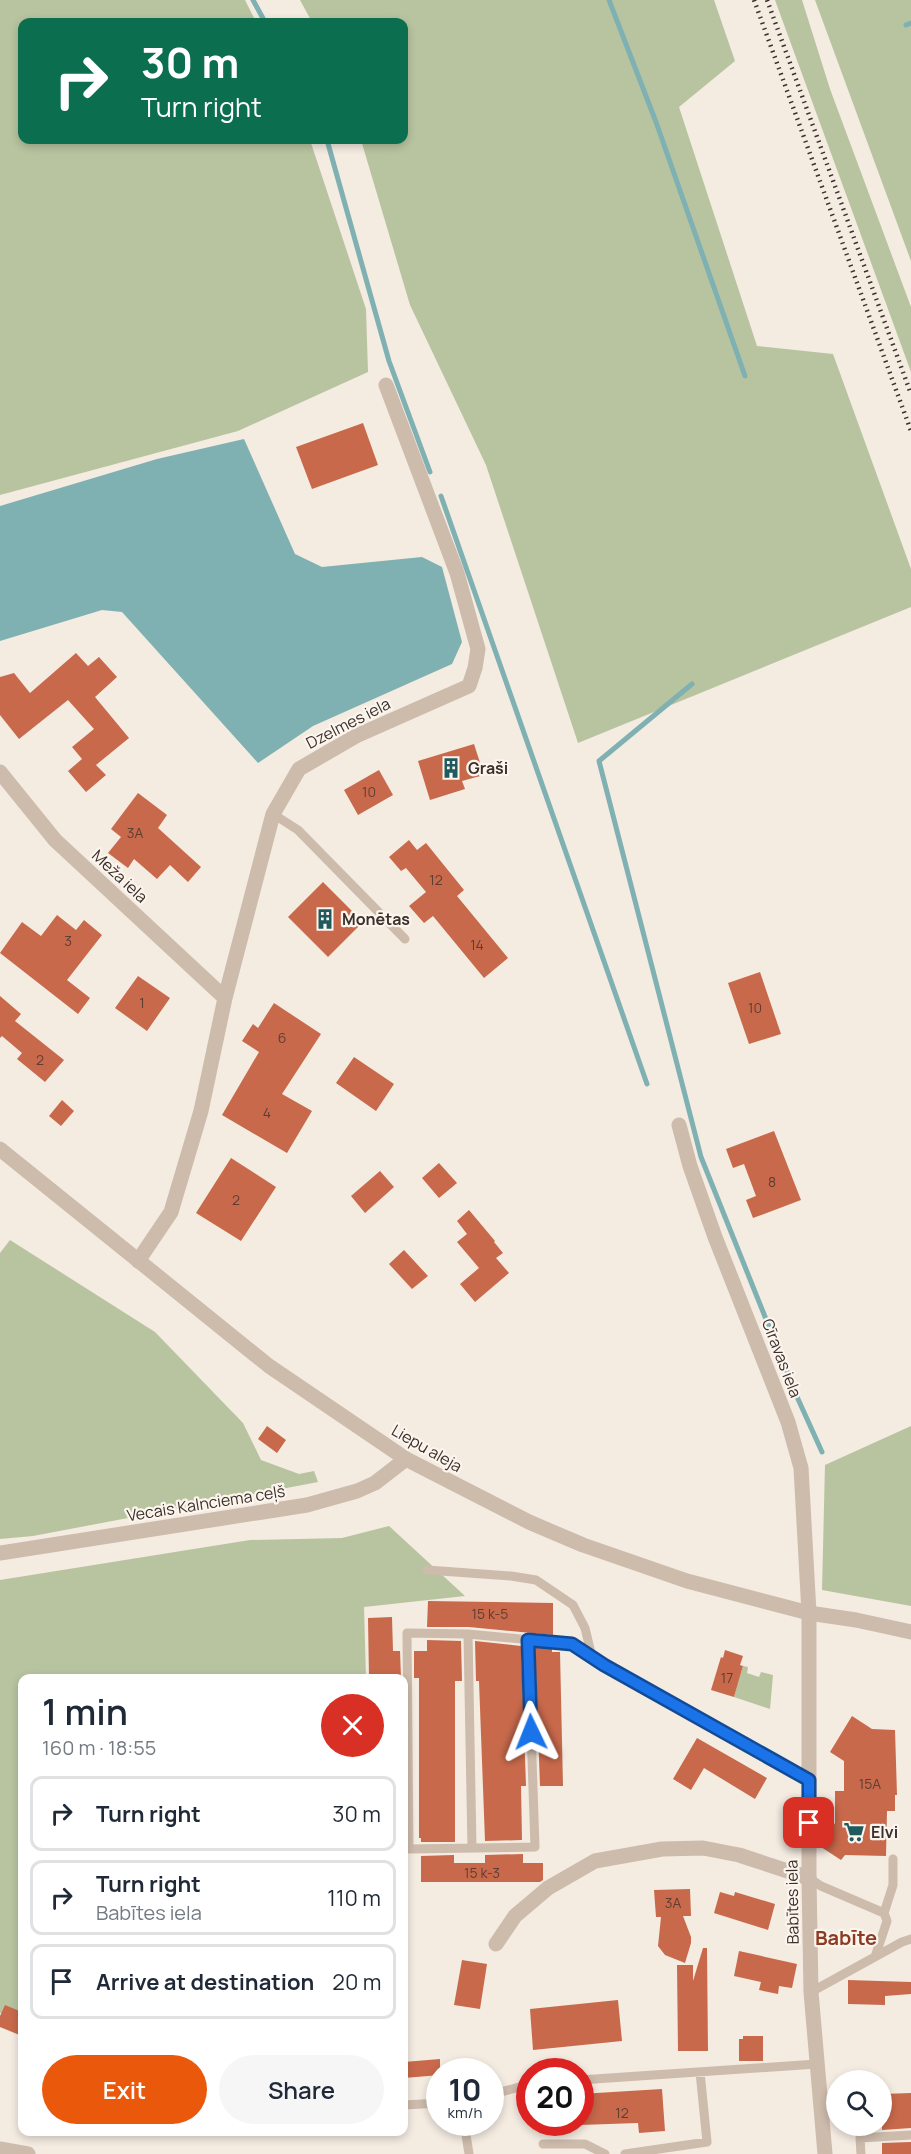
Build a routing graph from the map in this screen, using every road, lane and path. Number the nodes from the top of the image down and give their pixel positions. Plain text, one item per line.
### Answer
1 (386, 385) dead end
2 (0, 772) edge
3 (273, 814) junction
4 (405, 939) dead end
5 (225, 998) junction
6 (679, 1125) dead end
7 (0, 1149) edge
8 (138, 1261) junction
9 (406, 1459) junction
10 (0, 1553) edge
11 (427, 1570) dead end
12 (809, 1613) junction
13 (911, 1632) edge
14 (468, 1634) junction
15 (528, 1640) junction
16 (592, 1657) junction
17 (407, 1674) edge
18 (408, 1741) edge
19 (809, 1780) junction
20 (472, 1848) junction
21 (894, 1859) dead end
22 (809, 1878) junction
23 (884, 1913) junction
24 (911, 1939) edge
25 (496, 1944) dead end
26 (874, 1957) junction
27 (812, 1992) junction
28 (817, 2064) junction
29 (700, 2072) junction
30 (594, 2079) edge
31 (426, 2104) edge
32 (408, 2105) edge
33 (911, 2134) edge
34 (466, 2136) edge
35 (543, 2144) dead end
36 (0, 2149) edge
37 (28, 2154) edge
38 (468, 2154) edge
39 (605, 2154) edge
40 (625, 2154) edge
41 (825, 2154) edge
42 (861, 2154) edge

1 - 3 street, Dzelmes iela
2 - 5 street, Meža iela
3 - 4 lane
3 - 5 street, Dzelmes iela
5 - 8 street, Dzelmes iela
6 - 12 street, Cīravas iela
7 - 8 street, Liepu aleja
8 - 9 street, Liepu aleja
9 - 10 street, Vecais Kalnciema ceļš
9 - 12 street, Liepu aleja
11 - 16 lane
12 - 13 street, Liepu aleja
12 - 19 street, Babītes iela
14 - 15 lane
14 - 17 lane
14 - 20 lane
15 - 16 lane
15 - 20 lane
16 - 19 lane
18 - 20 lane
19 - 22 street, Babītes iela
21 - 23 lane
22 - 23 lane
22 - 25 street
22 - 27 street, Babītes iela
23 - 26 lane
24 - 26 lane
26 - 27 lane
27 - 28 street, Babītes iela
28 - 29 lane
28 - 41 street, Babītes iela
29 - 30 lane
29 - 40 lane
31 - 32 lane
33 - 42 lane
34 - 38 lane
35 - 39 lane
36 - 37 street

